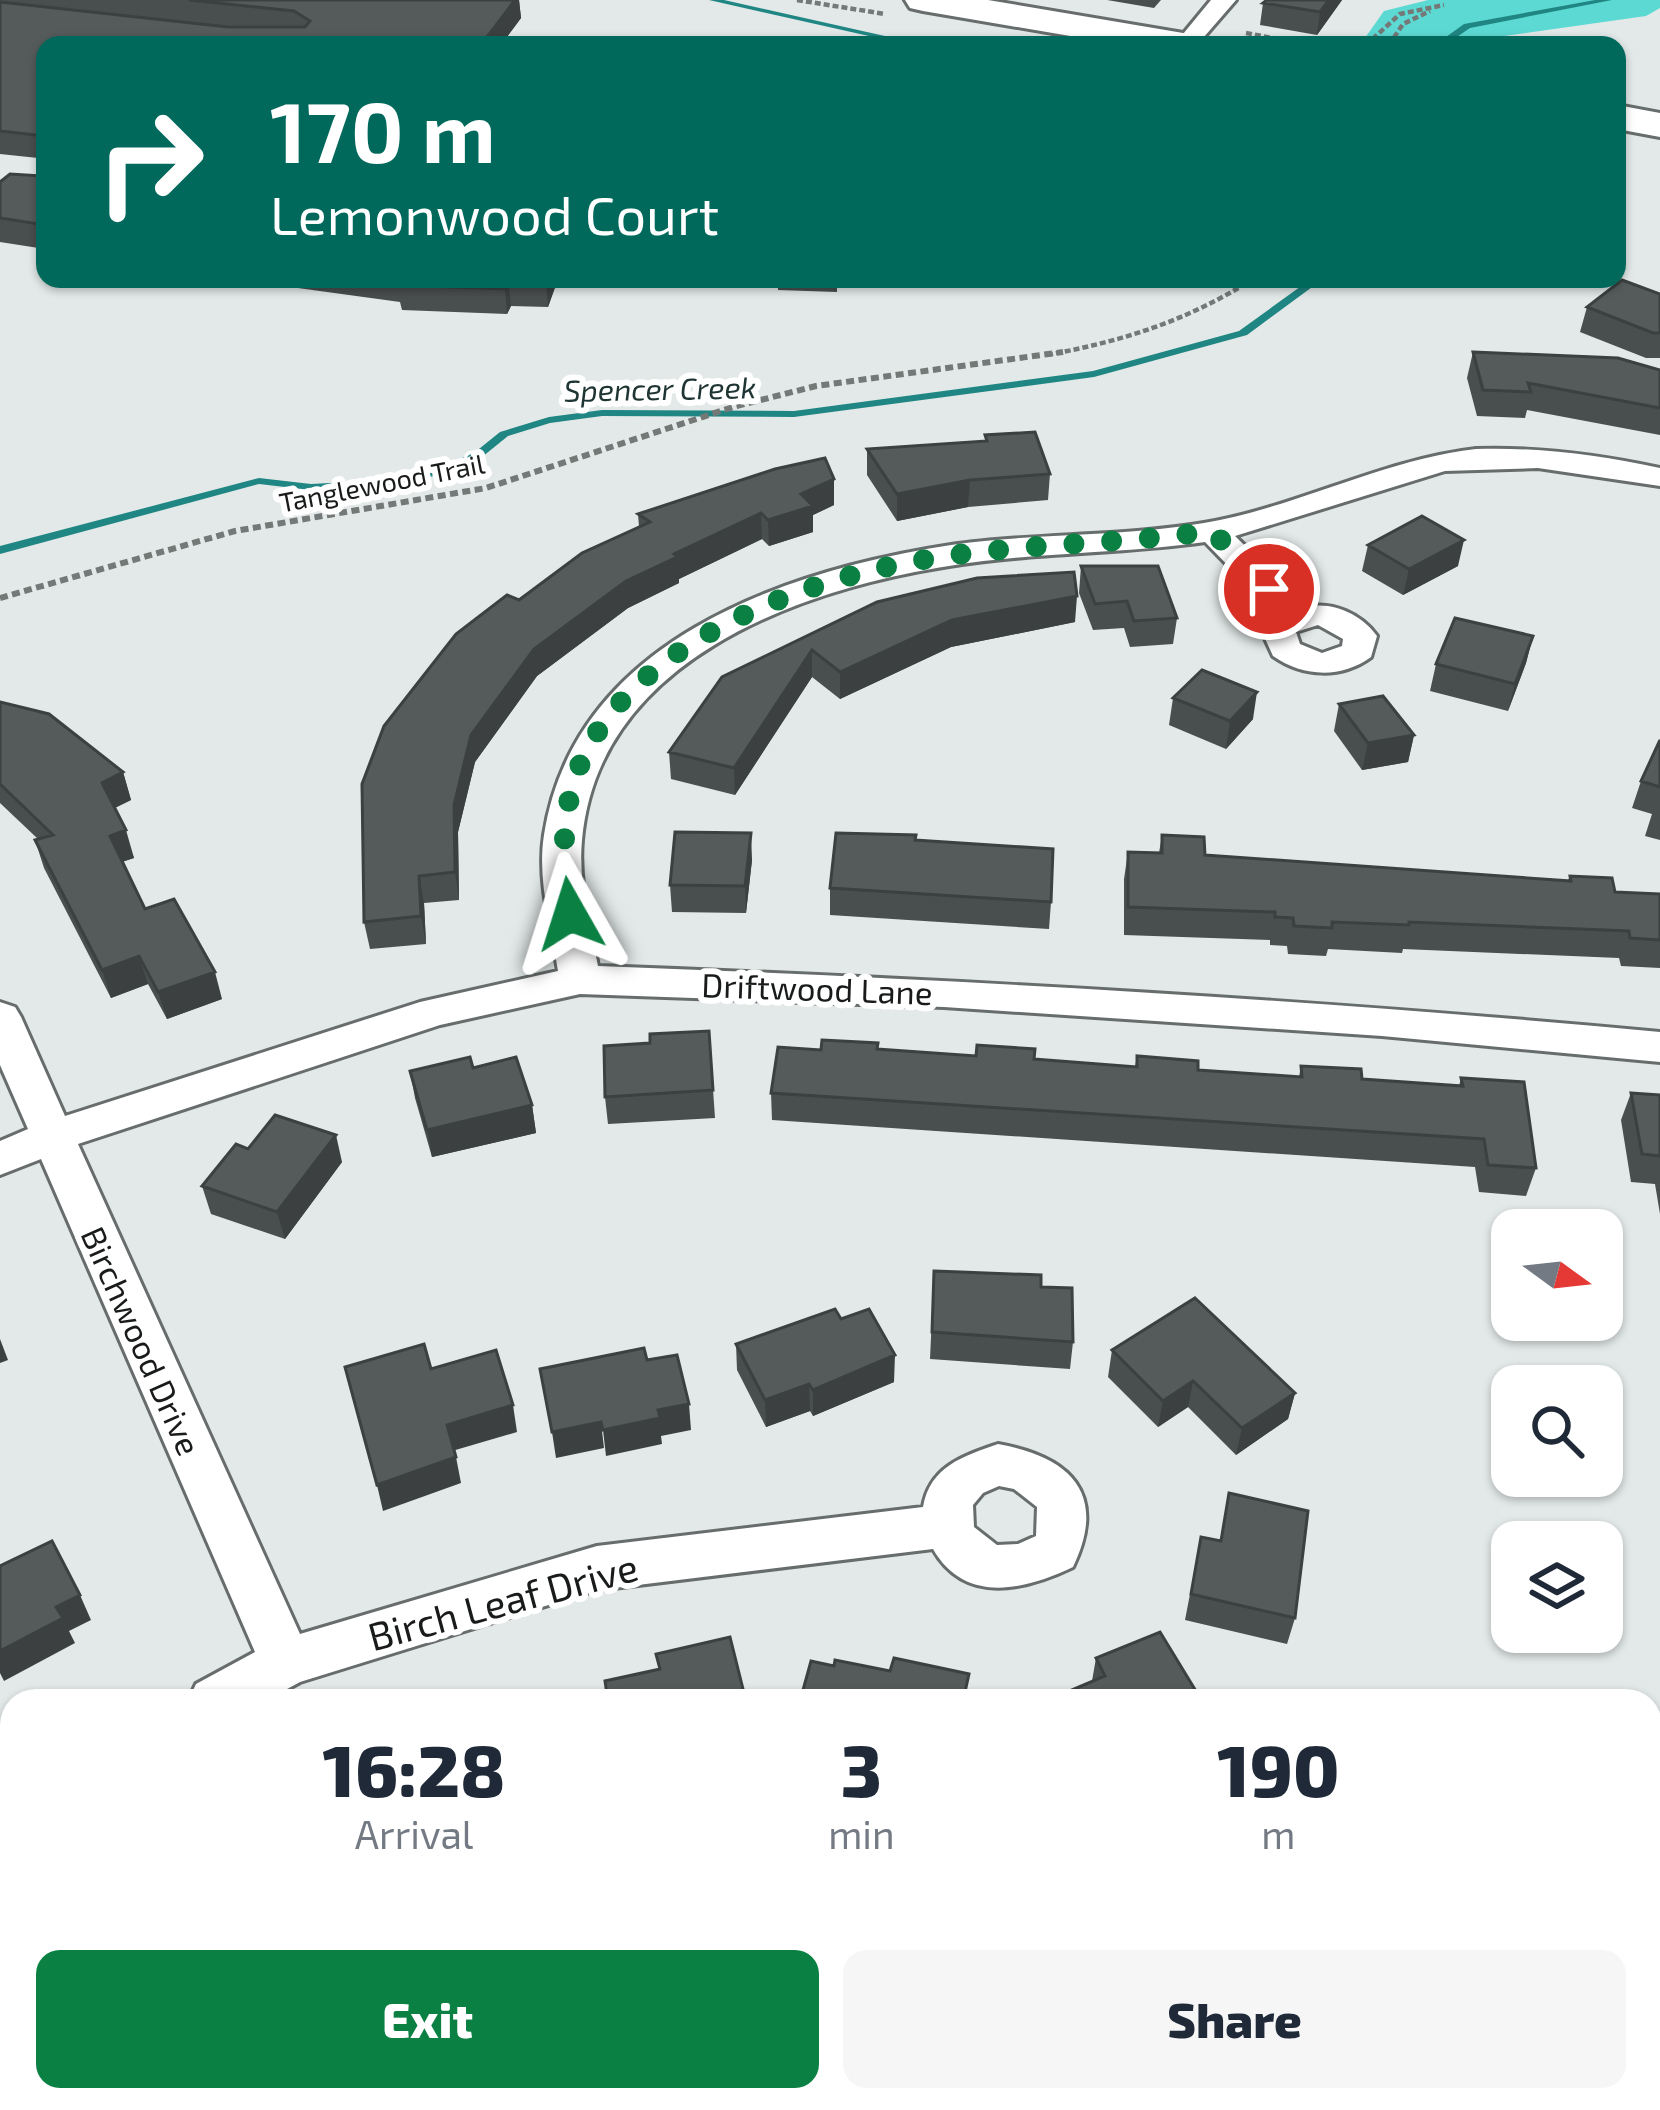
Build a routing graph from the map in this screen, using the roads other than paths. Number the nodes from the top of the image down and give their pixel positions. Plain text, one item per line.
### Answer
1 (922, 0) edge
2 (1224, 0) edge
3 (1134, 36) edge
4 (1194, 36) edge
5 (1626, 119) edge
6 (1660, 125) edge
7 (1660, 477) edge
8 (1212, 531) junction
9 (1297, 617) dead end
10 (580, 980) junction
11 (0, 1017) edge
12 (1660, 1047) edge
13 (50, 1137) junction
14 (0, 1159) edge
15 (945, 1526) dead end
16 (286, 1662) junction
17 (237, 1689) edge

1 - 3 main road
2 - 4 street
5 - 6 main road
7 - 8 street
8 - 9 street
8 - 10 street
10 - 12 street, Driftwood Lane
10 - 13 street, Driftwood Lane
11 - 13 street, Birchwood Drive
13 - 14 street, Driftwood Lane
13 - 16 street, Birchwood Drive
15 - 16 street, Birch Leaf Drive
16 - 17 street, Birch Leaf Drive

